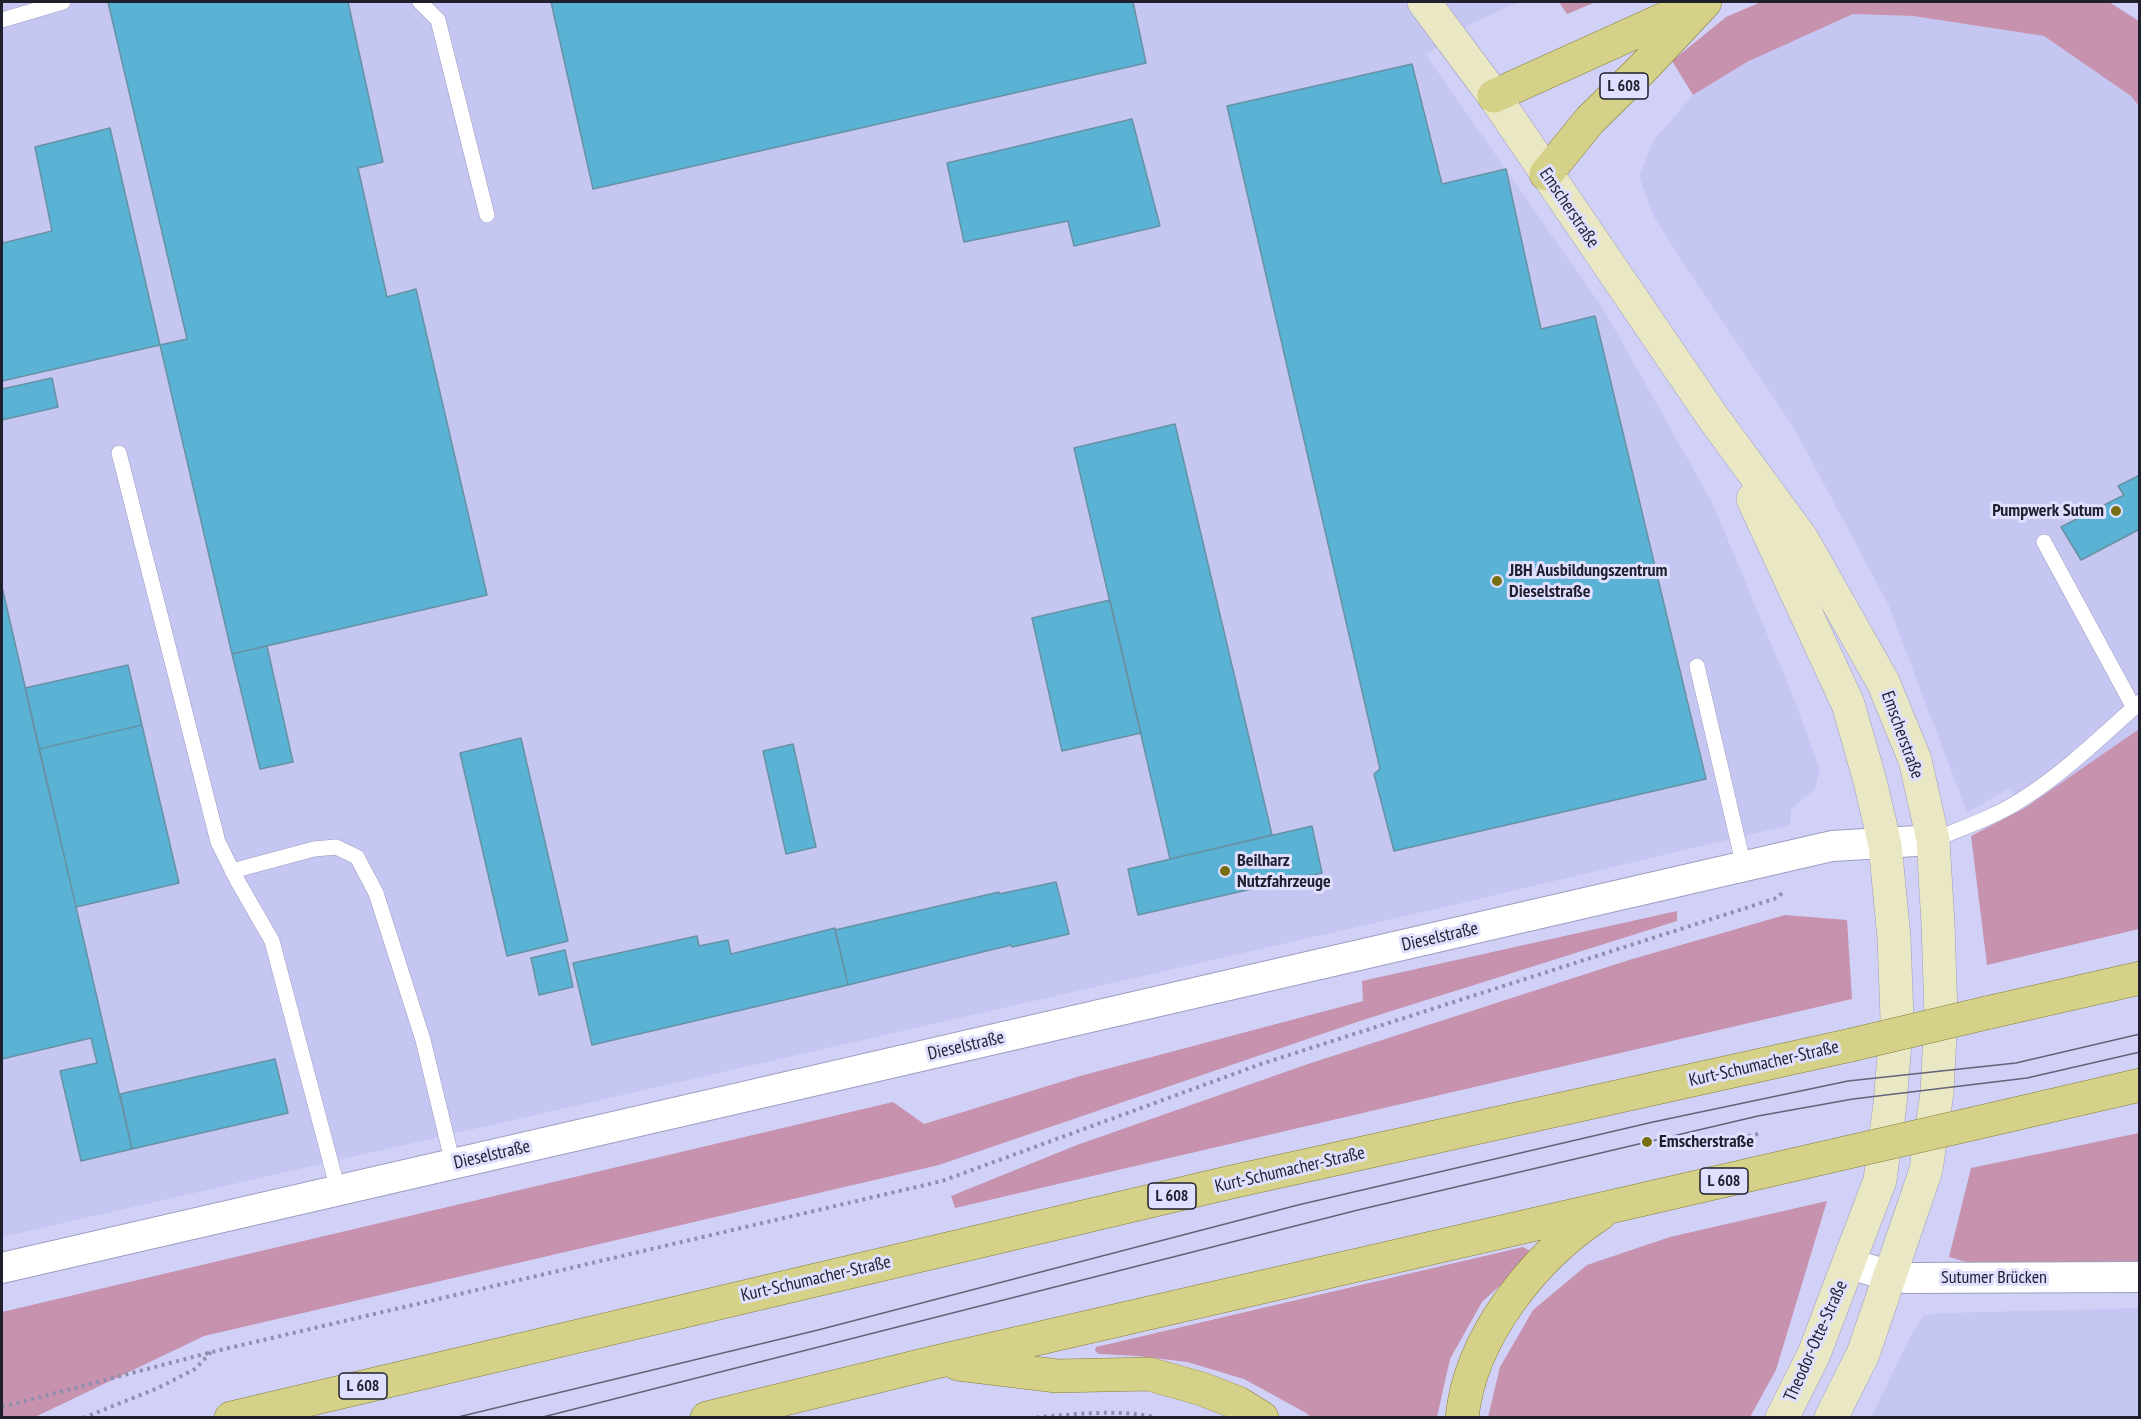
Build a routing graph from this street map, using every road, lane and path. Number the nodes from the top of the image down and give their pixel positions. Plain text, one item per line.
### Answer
1 (63, 2) edge
2 (420, 2) edge
3 (1424, 2) edge
4 (1704, 2) edge
5 (2, 20) edge
6 (1494, 96) junction
7 (1546, 174) junction
8 (487, 215) dead end
9 (1712, 416) junction
10 (119, 453) dead end
11 (2044, 542) dead end
12 (1697, 666) dead end
13 (2137, 705) edge
14 (1933, 840) junction
15 (1885, 845) junction
16 (1744, 867) junction
17 (232, 871) junction
18 (1785, 891) dead end
19 (2139, 978) edge
20 (2139, 1085) edge
21 (1767, 1133) dead end
22 (1726, 1141) dead end
23 (453, 1164) junction
24 (338, 1190) junction
25 (1612, 1206) junction
26 (1850, 1264) junction
27 (2, 1268) edge
28 (1891, 1276) junction
29 (2139, 1276) edge
30 (212, 1352) junction
31 (936, 1362) junction
32 (2, 1407) edge
33 (83, 1418) edge
34 (231, 1418) edge
35 (707, 1418) edge
36 (1029, 1418) edge
37 (1158, 1418) edge
38 (1262, 1418) edge
39 (1462, 1418) edge
40 (1782, 1418) edge
41 (1831, 1418) edge

1 - 5 lane
2 - 8 lane
3 - 6 street, Emscherstraße
4 - 6 main road, L 608
4 - 7 main road, L 608
6 - 7 street, Emscherstraße
7 - 9 street, Emscherstraße
9 - 14 street, Emscherstraße
9 - 15 street, Emscherstraße
10 - 17 lane
11 - 13 lane
12 - 16 lane
13 - 14 lane
14 - 15 street, Dieselstraße
14 - 28 street, Emscherstraße
15 - 16 street, Dieselstraße
15 - 26 street, Emscherstraße
16 - 23 street, Dieselstraße
17 - 23 lane
17 - 24 lane
18 - 30 path
19 - 34 main road, Kurt-Schumacher-Straße / L 608, bridge
20 - 25 main road, L 608, bridge
21 - 22 path
23 - 24 street, Dieselstraße
24 - 27 street, Dieselstraße
25 - 31 main road, L 608
25 - 39 main road, L 608
26 - 28 street, Sutumer Brücken
26 - 40 street, Theodor-Otte-Straße
28 - 29 street, Sutumer Brücken
28 - 41 street
30 - 32 path
30 - 33 path
31 - 35 main road, L 608
31 - 38 main road, L 608
36 - 37 path

